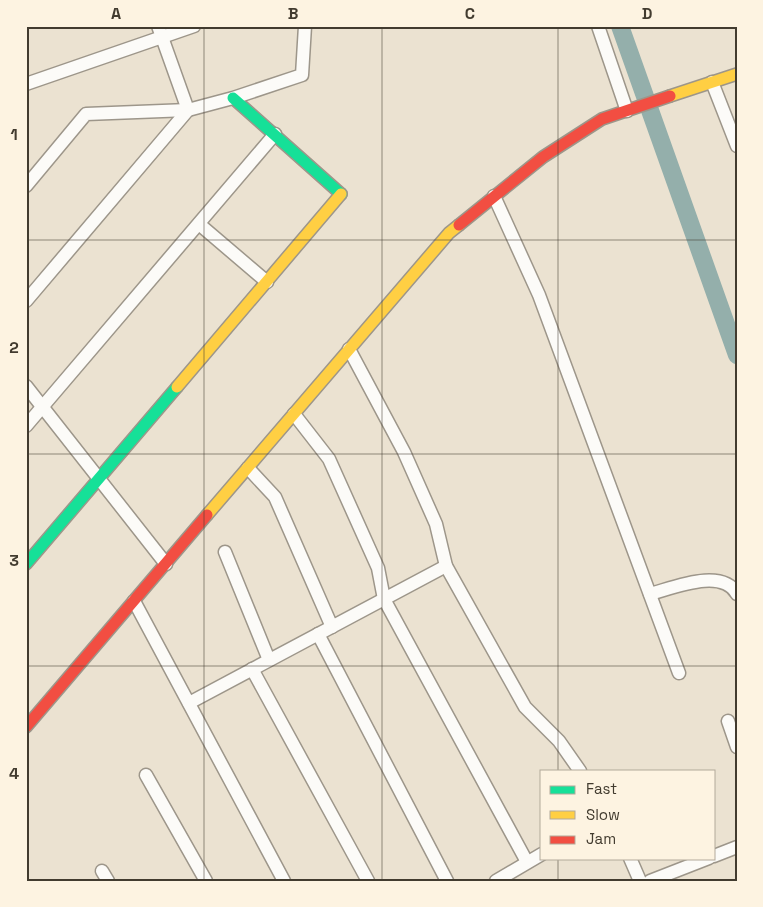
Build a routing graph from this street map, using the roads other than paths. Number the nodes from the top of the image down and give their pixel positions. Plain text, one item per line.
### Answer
1 (194, 26) edge
2 (305, 26) edge
3 (598, 26) edge
4 (160, 32) edge
5 (737, 74) edge
6 (712, 82) junction
7 (26, 84) edge
8 (233, 98) junction
9 (188, 110) junction
10 (630, 110) junction
11 (275, 134) junction
12 (737, 146) edge
13 (26, 186) edge
14 (494, 196) junction
15 (199, 224) junction
16 (267, 282) junction
17 (26, 301) edge
18 (349, 349) junction
19 (26, 386) edge
20 (43, 406) junction
21 (294, 414) junction
22 (26, 426) edge
23 (248, 468) junction
24 (100, 478) junction
25 (225, 552) dead end
26 (26, 564) edge
27 (166, 564) junction
28 (446, 566) junction
29 (650, 594) junction
30 (737, 594) edge
31 (384, 599) junction
32 (134, 601) junction
33 (332, 627) junction
34 (318, 634) junction
35 (269, 660) junction
36 (252, 669) junction
37 (679, 672) dead end
38 (189, 703) junction
39 (728, 721) dead end
40 (26, 727) edge
41 (737, 747) edge
42 (579, 770) edge
43 (146, 775) dead end
44 (737, 847) edge
45 (540, 855) edge
46 (716, 855) edge
47 (631, 860) edge
48 (703, 860) edge
49 (527, 862) junction
50 (513, 876) edge
51 (206, 881) edge
52 (284, 881) edge
53 (368, 881) edge
54 (447, 881) edge
55 (496, 881) edge
56 (640, 881) edge
57 (650, 881) edge

1 - 4 street
2 - 8 street
3 - 10 street
4 - 7 street
4 - 9 street
5 - 6 street
6 - 10 street
6 - 12 street
8 - 9 street
8 - 11 street
9 - 13 street
9 - 17 street
10 - 14 street
11 - 15 street
11 - 16 street
14 - 18 street
14 - 29 street
15 - 16 street
15 - 20 street
16 - 24 street
18 - 21 street
18 - 28 street
19 - 20 street
20 - 22 street
20 - 24 street
21 - 23 street
21 - 31 street
23 - 27 street
23 - 33 street
24 - 26 street
24 - 27 street
25 - 35 street
27 - 32 street
28 - 31 street
28 - 42 street
29 - 30 street
29 - 37 street
31 - 33 street
31 - 49 street
32 - 38 street
32 - 40 street
33 - 34 street
34 - 35 street
34 - 54 street
35 - 36 street
36 - 38 street
36 - 53 street
38 - 52 street
39 - 41 street
43 - 51 street
44 - 46 street
45 - 49 street
47 - 56 street
48 - 57 street
49 - 50 street
50 - 55 street

